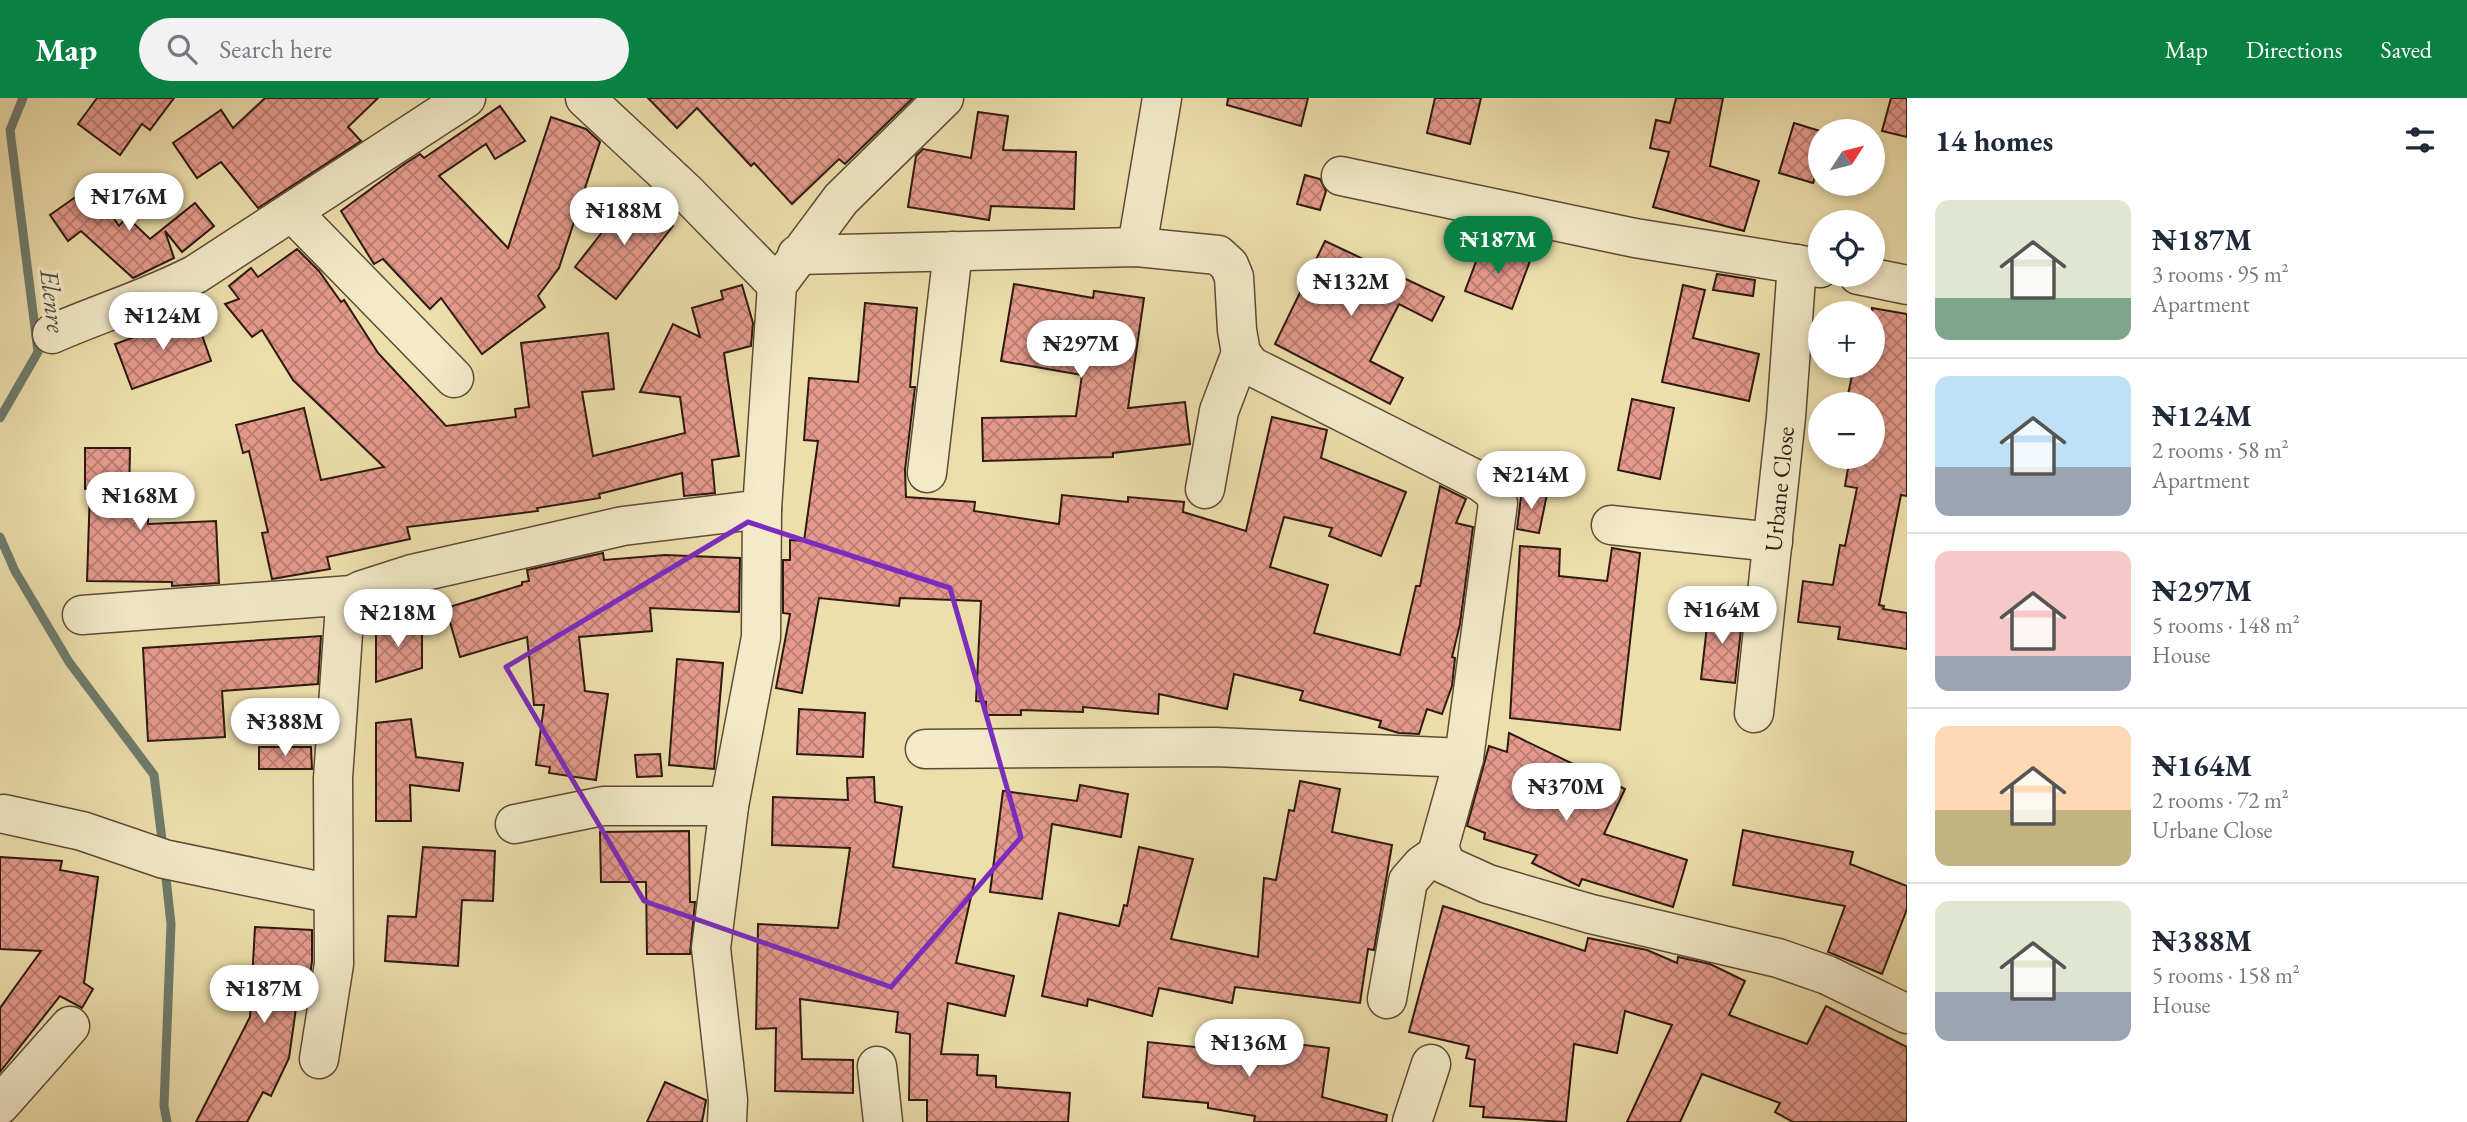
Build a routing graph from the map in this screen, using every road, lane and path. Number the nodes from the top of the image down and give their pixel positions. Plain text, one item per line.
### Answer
1 (466, 98) edge
2 (585, 98) edge
3 (944, 98) edge
4 (1162, 98) edge
5 (1341, 176) dead end
6 (292, 212) junction
7 (1137, 247) junction
8 (953, 251) junction
9 (1808, 266) edge
10 (787, 270) junction
11 (1885, 281) edge
12 (1907, 285) edge
13 (52, 334) dead end
14 (1241, 353) junction
15 (454, 378) dead end
16 (927, 473) dead end
17 (1205, 489) dead end
18 (762, 509) junction
19 (1611, 525) dead end
20 (1773, 542) junction
21 (352, 595) junction
22 (82, 615) dead end
23 (1754, 713) dead end
24 (925, 749) dead end
25 (1464, 758) junction
26 (729, 806) junction
27 (4, 814) dead end
28 (515, 824) dead end
29 (1439, 853) junction
30 (333, 894) junction
31 (1387, 999) dead end
32 (1907, 1014) edge
33 (70, 1026) dead end
34 (319, 1059) dead end
35 (1431, 1064) dead end
36 (877, 1066) dead end
37 (0, 1105) edge
38 (727, 1122) edge
39 (883, 1122) edge
40 (1412, 1122) edge

1 - 6 street
2 - 10 street
3 - 10 street
4 - 7 street
5 - 9 street
6 - 13 street
6 - 15 street
7 - 8 street
7 - 14 street
8 - 10 street
8 - 16 street
9 - 20 street, Urbane Close
10 - 18 street
11 - 12 street
14 - 17 street
14 - 25 street
18 - 21 street
18 - 26 street
19 - 20 street
20 - 23 street, Urbane Close
21 - 22 street
21 - 30 street
24 - 25 street
25 - 29 street
26 - 28 street
26 - 38 street
27 - 30 street
29 - 31 street
29 - 32 street
30 - 34 street
33 - 37 street
35 - 40 street
36 - 39 street

